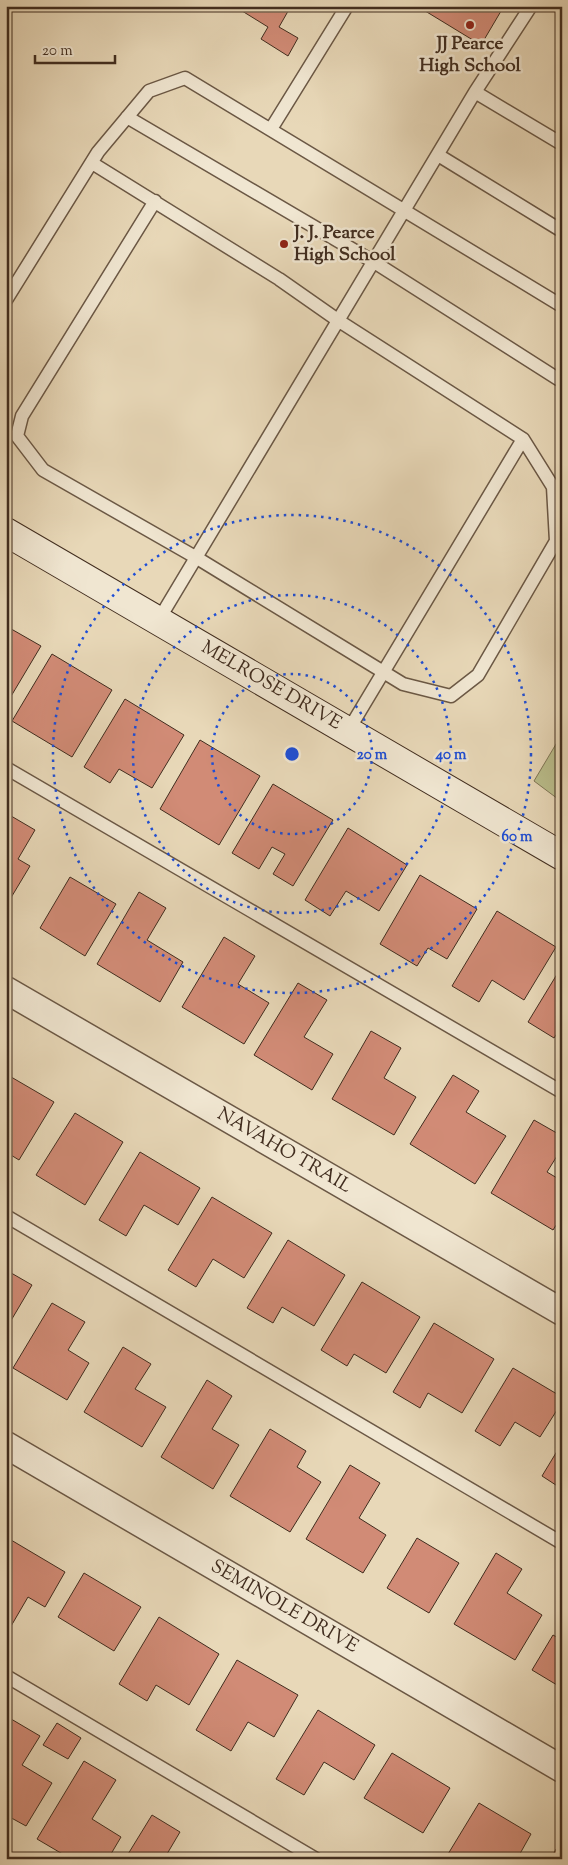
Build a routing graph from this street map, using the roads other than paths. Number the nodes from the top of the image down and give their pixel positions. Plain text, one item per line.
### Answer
1 (347, 6) edge
2 (531, 6) edge
3 (476, 92) junction
4 (127, 117) junction
5 (271, 129) junction
6 (562, 144) edge
7 (438, 155) junction
8 (92, 163) junction
9 (155, 202) junction
10 (405, 210) junction
11 (562, 231) edge
12 (374, 262) junction
13 (6, 300) edge
14 (562, 306) edge
15 (339, 321) junction
16 (562, 379) edge
17 (523, 439) junction
18 (6, 532) edge
19 (197, 558) junction
20 (158, 621) junction
21 (383, 670) junction
22 (348, 731) junction
23 (6, 768) edge
24 (562, 856) edge
25 (6, 990) edge
26 (562, 1092) edge
27 (6, 1216) edge
28 (562, 1312) edge
29 (6, 1446) edge
30 (562, 1543) edge
31 (6, 1676) edge
32 (562, 1769) edge
33 (316, 1859) edge

1 - 5 lane
2 - 3 lane
3 - 6 lane
3 - 7 lane
4 - 5 lane
4 - 8 lane
4 - 12 lane
5 - 10 lane
7 - 10 lane
7 - 11 lane
8 - 9 lane
8 - 13 lane
9 - 15 lane
9 - 19 lane
10 - 12 lane
10 - 14 lane
12 - 15 lane
12 - 16 lane
15 - 17 lane
15 - 19 lane
17 - 21 lane
17 - 21 lane
18 - 20 street, MELROSE DRIVE
19 - 20 lane
19 - 21 lane
20 - 22 street, MELROSE DRIVE
21 - 22 lane
22 - 24 street, MELROSE DRIVE
23 - 26 lane
25 - 28 street, NAVAHO TRAIL
27 - 30 lane
29 - 32 street, SEMINOLE DRIVE
31 - 33 lane

